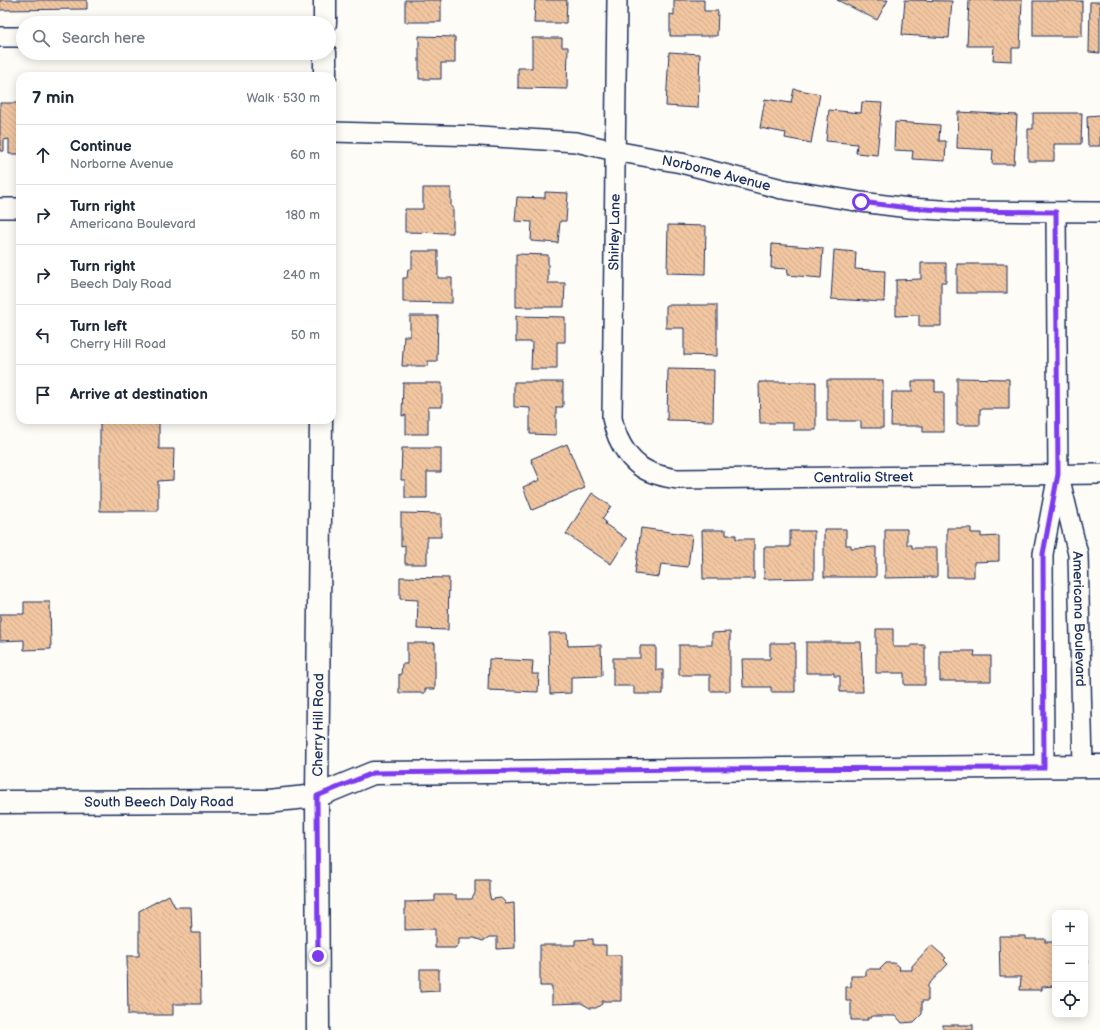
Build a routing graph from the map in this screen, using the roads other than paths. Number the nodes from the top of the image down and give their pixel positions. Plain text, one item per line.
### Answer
1 (325, 0) edge
2 (617, 0) edge
3 (325, 16) edge
4 (0, 37) edge
5 (16, 37) edge
6 (325, 60) edge
7 (325, 72) edge
8 (336, 132) edge
9 (615, 151) junction
10 (0, 208) edge
11 (16, 208) edge
12 (1056, 212) junction
13 (1100, 212) edge
14 (321, 424) edge
15 (632, 459) joint
16 (1058, 474) junction
17 (1100, 474) edge
18 (1091, 766) edge
19 (1044, 768) junction
20 (317, 796) junction
21 (0, 802) edge
22 (318, 1030) edge

1 - 3 main road
2 - 9 street, Shirley Lane
4 - 5 street
6 - 7 main road
8 - 9 street, Norborne Avenue
9 - 12 street, Norborne Avenue
9 - 15 street, Shirley Lane
10 - 11 street
12 - 13 street, Norborne Avenue
12 - 16 street, Americana Boulevard
14 - 20 main road, Cherry Hill Road
15 - 16 street, Centralia Street
16 - 17 street, Centralia Street
16 - 18 street, Americana Boulevard
16 - 19 street, Americana Boulevard
18 - 19 main road, South Beech Daly Road
19 - 20 main road, South Beech Daly Road
20 - 21 main road, South Beech Daly Road
20 - 22 main road, Cherry Hill Road

